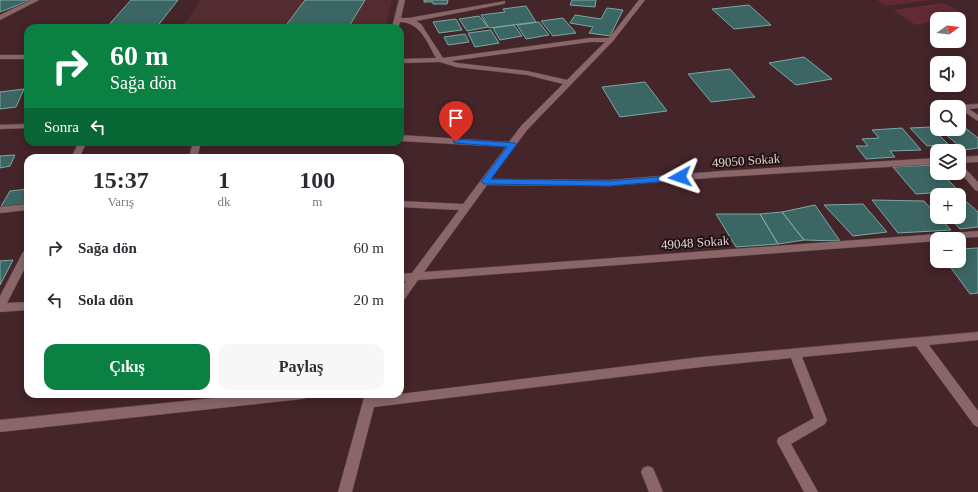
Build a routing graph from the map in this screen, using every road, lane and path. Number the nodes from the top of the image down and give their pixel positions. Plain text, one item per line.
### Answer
1 (36, 0) edge
2 (402, 0) edge
3 (642, 0) edge
4 (503, 2) dead end
5 (0, 18) edge
6 (397, 20) junction
7 (409, 20) junction
8 (396, 24) edge
9 (611, 40) junction
10 (0, 57) edge
11 (24, 57) edge
12 (441, 60) junction
13 (404, 61) edge
14 (570, 83) junction
15 (978, 106) edge
16 (978, 119) edge
17 (0, 126) edge
18 (24, 126) edge
19 (404, 138) edge
20 (512, 145) junction
21 (978, 159) edge
22 (966, 160) edge
23 (930, 161) edge
24 (966, 173) edge
25 (485, 182) junction
26 (978, 188) edge
27 (404, 204) edge
28 (24, 207) edge
29 (466, 207) junction
30 (0, 210) edge
31 (978, 234) edge
32 (24, 260) edge
33 (415, 277) junction
34 (404, 278) edge
35 (404, 292) edge
36 (24, 306) edge
37 (0, 308) edge
38 (978, 336) edge
39 (919, 341) junction
40 (795, 353) junction
41 (404, 394) edge
42 (264, 398) edge
43 (370, 398) edge
44 (978, 421) edge
45 (0, 426) edge
46 (648, 472) dead end
47 (345, 492) edge
48 (656, 492) edge
49 (811, 492) edge

1 - 5 street
2 - 6 street
3 - 9 street
4 - 7 street
6 - 7 street
6 - 8 street
7 - 12 street
9 - 12 street
9 - 14 street
10 - 11 street
12 - 13 street
12 - 14 street
14 - 20 street
15 - 16 street
17 - 18 street
19 - 20 street
20 - 25 street
21 - 22 street
23 - 25 street, 49050 Sokak
24 - 26 street
25 - 29 street
27 - 29 street
28 - 30 street
29 - 33 street
31 - 33 street, 49048 Sokak
32 - 37 street
33 - 34 street, 49048 Sokak
33 - 35 street
36 - 37 street
38 - 39 street
39 - 40 street
39 - 44 street
40 - 41 street
40 - 49 street
42 - 45 street
43 - 47 street
46 - 48 street

